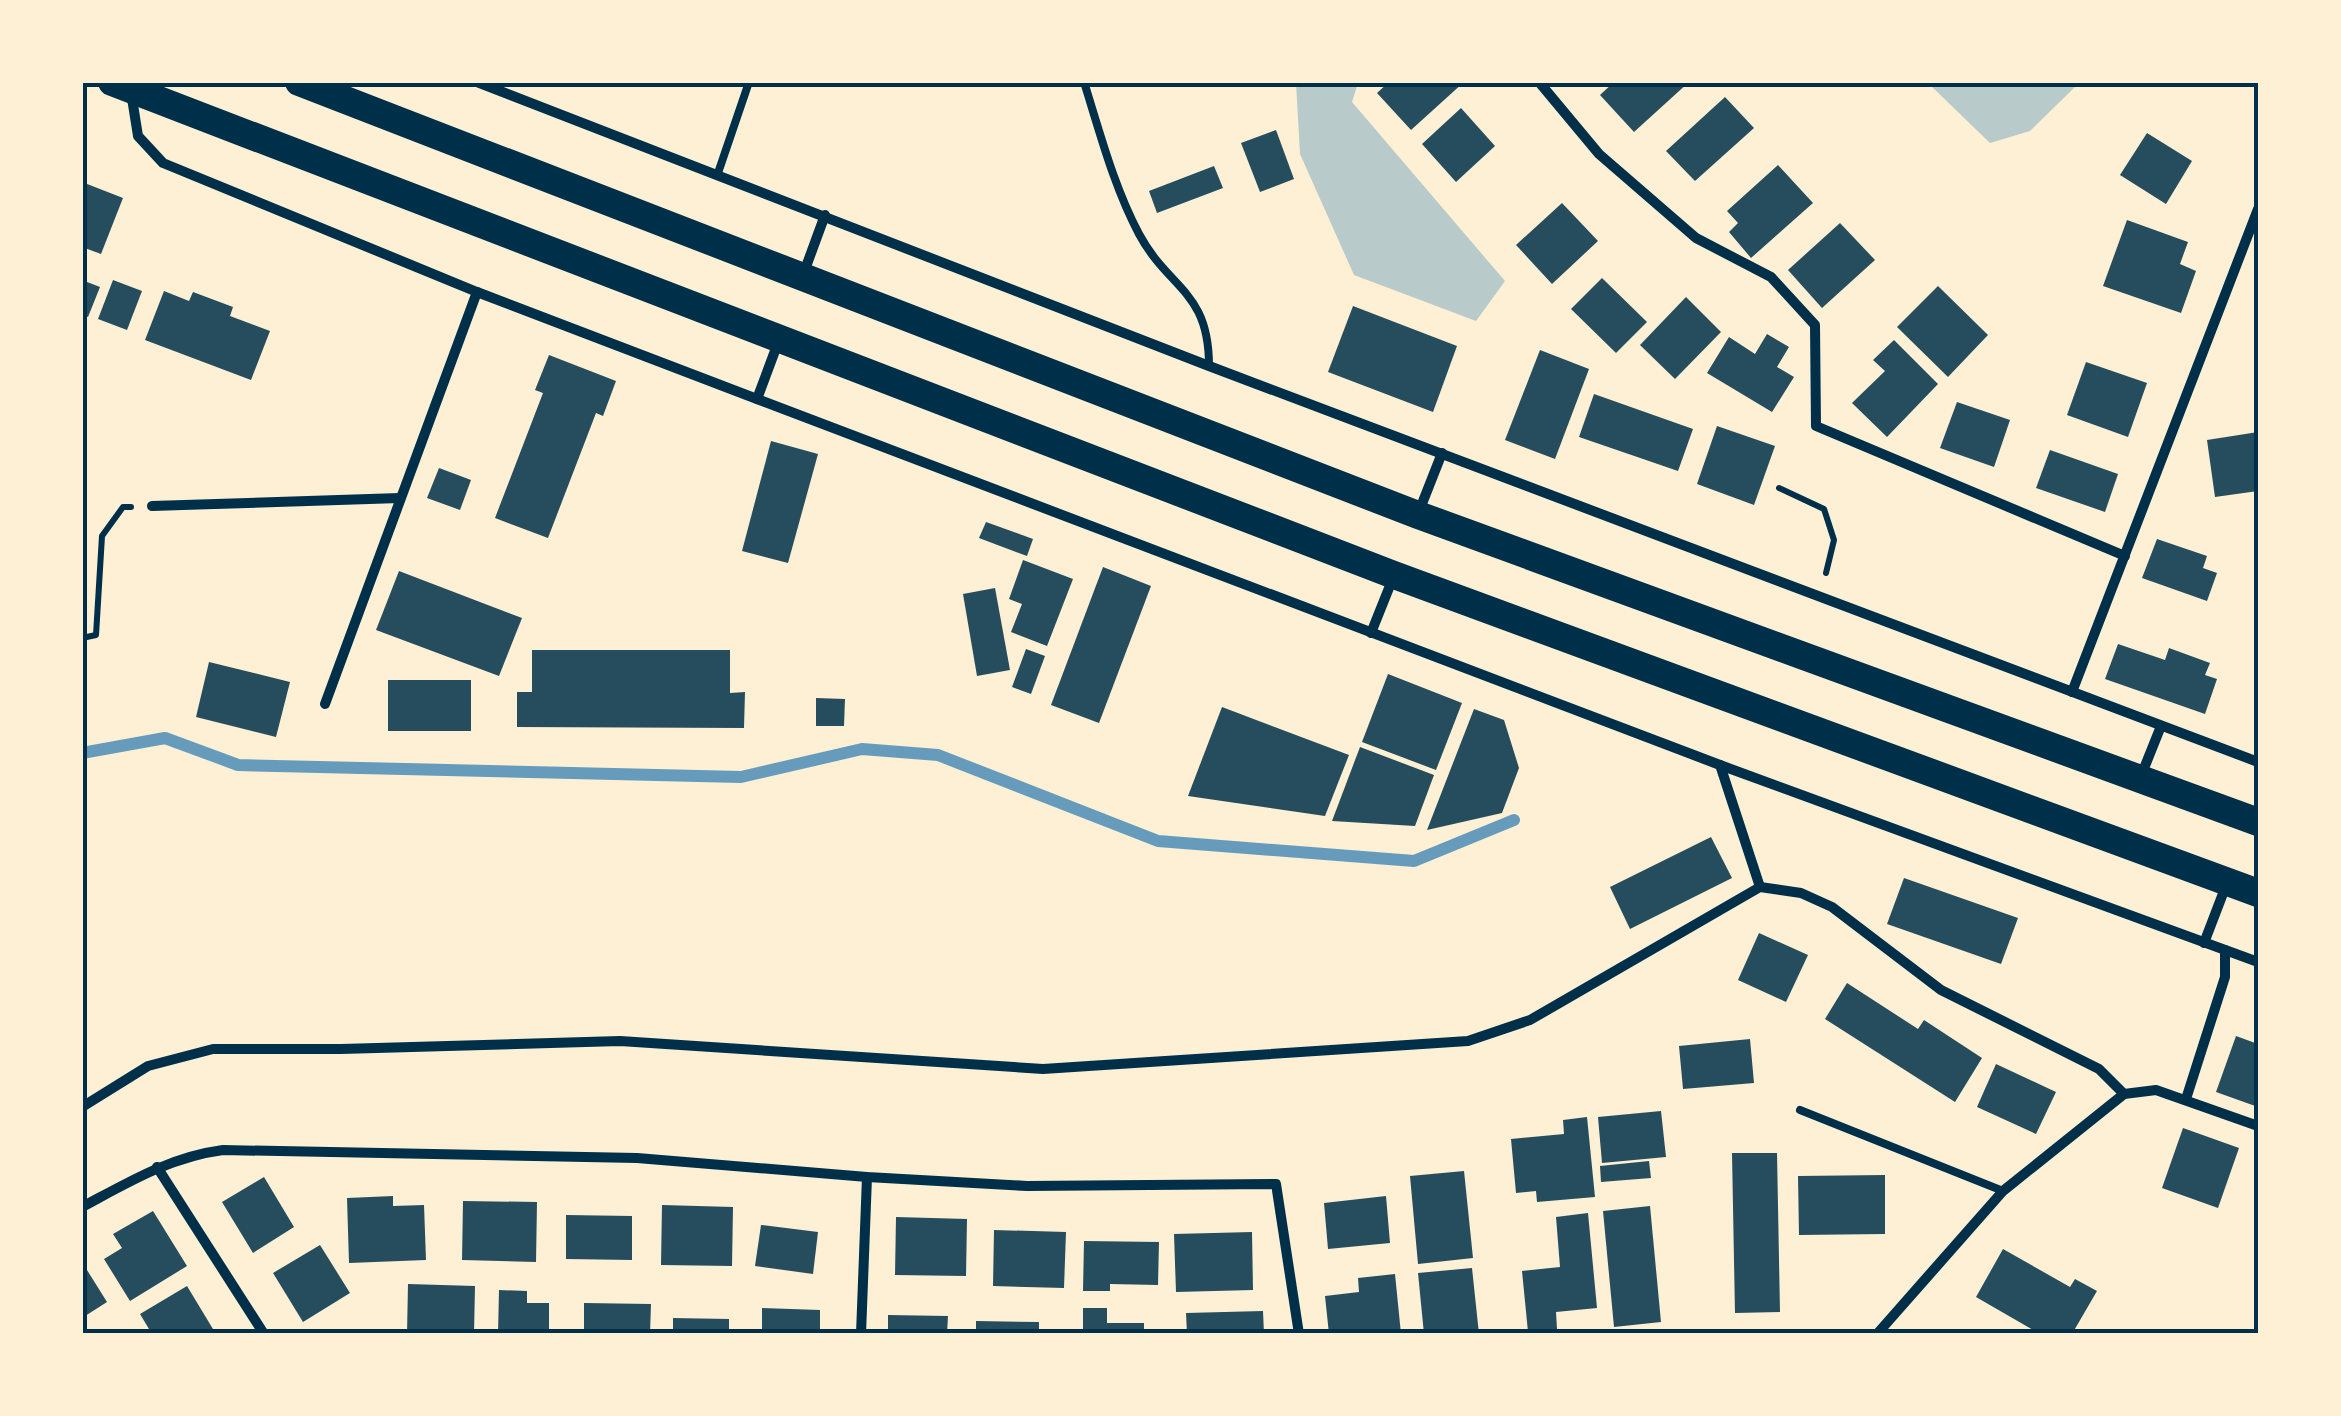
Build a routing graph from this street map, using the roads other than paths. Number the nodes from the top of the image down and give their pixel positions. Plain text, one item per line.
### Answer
1 (299, 82) edge
2 (477, 82) edge
3 (749, 82) edge
4 (1084, 82) edge
5 (1539, 82) edge
6 (121, 86) edge
7 (718, 173) junction
8 (2258, 209) edge
9 (825, 215) junction
10 (802, 277) junction
11 (477, 292) junction
12 (780, 339) junction
13 (1209, 366) junction
14 (757, 399) junction
15 (1442, 453) junction
16 (400, 498) junction
17 (152, 506) road end
18 (1418, 515) junction
19 (2125, 556) junction
20 (1394, 575) junction
21 (1372, 632) junction
22 (2072, 692) junction
23 (325, 704) dead end
24 (2160, 726) junction
25 (2258, 762) edge
26 (1720, 765) junction
27 (2140, 778) junction
28 (2258, 822) edge
29 (2227, 881) junction
30 (1760, 887) junction
31 (2258, 893) edge
32 (2204, 943) junction
33 (2225, 950) junction
34 (2258, 962) edge
35 (2124, 1094) junction
36 (2186, 1099) junction
37 (82, 1107) edge
38 (1800, 1110) dead end
39 (2258, 1126) edge
40 (157, 1167) junction
41 (867, 1177) junction
42 (2003, 1191) junction
43 (82, 1207) edge
44 (264, 1334) edge
45 (860, 1334) edge
46 (1299, 1334) edge
47 (1877, 1334) edge

1 - 10 highway
2 - 7 street
3 - 7 lane
4 - 13 lane
5 - 19 street
6 - 11 street
6 - 12 highway
7 - 9 street
8 - 19 street
9 - 10 street
9 - 13 street
10 - 18 highway
11 - 14 street
11 - 16 street
12 - 14 street
12 - 20 highway
13 - 15 street
14 - 21 street
15 - 18 street
15 - 22 street
16 - 17 street
16 - 23 street
18 - 27 highway
19 - 22 street
20 - 21 street
20 - 29 highway
21 - 26 street
22 - 24 street
24 - 25 street
24 - 27 street
26 - 30 street
26 - 32 street
27 - 28 highway
29 - 31 highway
29 - 32 street
30 - 35 street
30 - 37 street
32 - 33 street
33 - 34 street
33 - 36 street
35 - 36 street
35 - 42 street
36 - 39 street
38 - 42 lane
40 - 41 street
40 - 43 street
40 - 44 street
41 - 45 street
41 - 46 street
42 - 47 street

